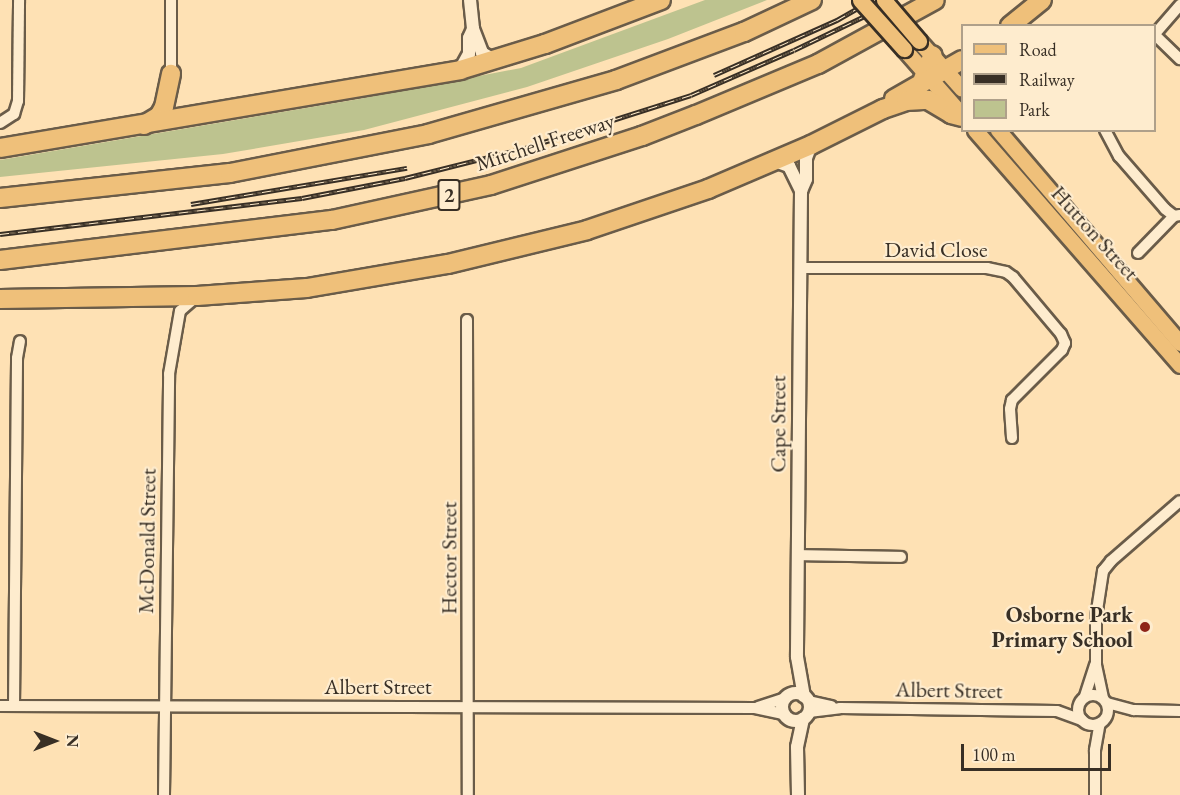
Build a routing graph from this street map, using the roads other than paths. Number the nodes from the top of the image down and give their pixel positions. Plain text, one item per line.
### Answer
1 (19, 0) edge
2 (171, 0) edge
3 (470, 0) edge
4 (661, 0) edge
5 (812, 0) edge
6 (860, 0) edge
7 (884, 0) edge
8 (935, 0) edge
9 (1042, 0) edge
10 (1180, 5) edge
11 (1012, 24) edge
12 (473, 29) junction
13 (1156, 34) edge
14 (1156, 36) edge
15 (1180, 59) edge
16 (496, 61) junction
17 (961, 61) edge
18 (460, 70) junction
19 (929, 71) junction
20 (171, 74) junction
21 (961, 88) edge
22 (883, 109) junction
23 (961, 113) edge
24 (961, 116) edge
25 (196, 117) junction
26 (0, 123) edge
27 (143, 126) junction
28 (977, 132) edge
29 (1000, 132) edge
30 (1106, 132) edge
31 (811, 145) junction
32 (0, 148) edge
33 (775, 161) junction
34 (801, 191) junction
35 (0, 198) edge
36 (1177, 216) edge
37 (1138, 253) dead end
38 (0, 260) edge
39 (800, 268) junction
40 (197, 297) junction
41 (0, 299) edge
42 (467, 320) dead end
43 (20, 341) dead end
44 (1180, 343) edge
45 (1180, 365) edge
46 (1012, 438) dead end
47 (1180, 501) edge
48 (798, 555) junction
49 (901, 557) dead end
50 (798, 657) junction
51 (1096, 665) junction
52 (788, 697) junction
53 (1083, 698) junction
54 (1105, 700) junction
55 (0, 706) edge
56 (14, 706) junction
57 (164, 706) junction
58 (469, 707) junction
59 (806, 707) junction
60 (755, 708) junction
61 (1134, 710) junction
62 (1057, 711) junction
63 (1180, 711) edge
64 (786, 716) junction
65 (1084, 722) junction
66 (1102, 722) junction
67 (797, 747) junction
68 (1095, 750) junction
69 (164, 795) edge
70 (468, 795) edge
71 (798, 795) edge
72 (1095, 795) edge

1 - 26 street
2 - 20 street
3 - 12 street
4 - 16 highway
5 - 35 highway, Mitchell Freeway
6 - 19 main road, bridge
7 - 19 main road, bridge
8 - 38 highway, Mitchell Freeway / 2
9 - 11 highway
10 - 13 street
12 - 16 street
12 - 18 street
14 - 15 street
16 - 18 highway
17 - 19 highway
18 - 25 highway
19 - 21 main road
19 - 22 highway
19 - 23 main road
20 - 25 highway
20 - 27 highway
22 - 24 highway
22 - 31 highway
25 - 27 highway
27 - 32 highway
28 - 45 main road, Hutton Street
29 - 44 main road, Hutton Street
30 - 36 street
31 - 33 highway
31 - 34 street, Cape Street
33 - 34 street, Cape Street
33 - 40 highway
34 - 39 street, Cape Street
36 - 37 street
39 - 46 street, David Close
39 - 48 street, Cape Street
40 - 41 highway
40 - 57 street, McDonald Street
42 - 58 street, Hector Street
43 - 56 street
47 - 51 street
48 - 49 street
48 - 50 street, Cape Street
50 - 52 street, Cape Street
50 - 59 street, Cape Street
51 - 53 street
51 - 54 street
52 - 59 street
52 - 60 street, Albert Street
52 - 64 street, Cape Street
53 - 54 street
53 - 62 street, Albert Street
53 - 65 street
54 - 61 street
54 - 66 street
55 - 56 street, Albert Street
56 - 57 street, Albert Street
57 - 58 street, Albert Street
57 - 69 street, McDonald Street
58 - 60 street, Albert Street
58 - 70 street, Hector Street
59 - 62 street, Albert Street
59 - 64 street
59 - 67 street, Cape Street
60 - 64 street, Albert Street
61 - 63 street
61 - 66 street
62 - 65 street, Albert Street
64 - 67 street, Cape Street
65 - 66 street
65 - 68 street
66 - 68 street
67 - 71 street, Cape Street
68 - 72 street

